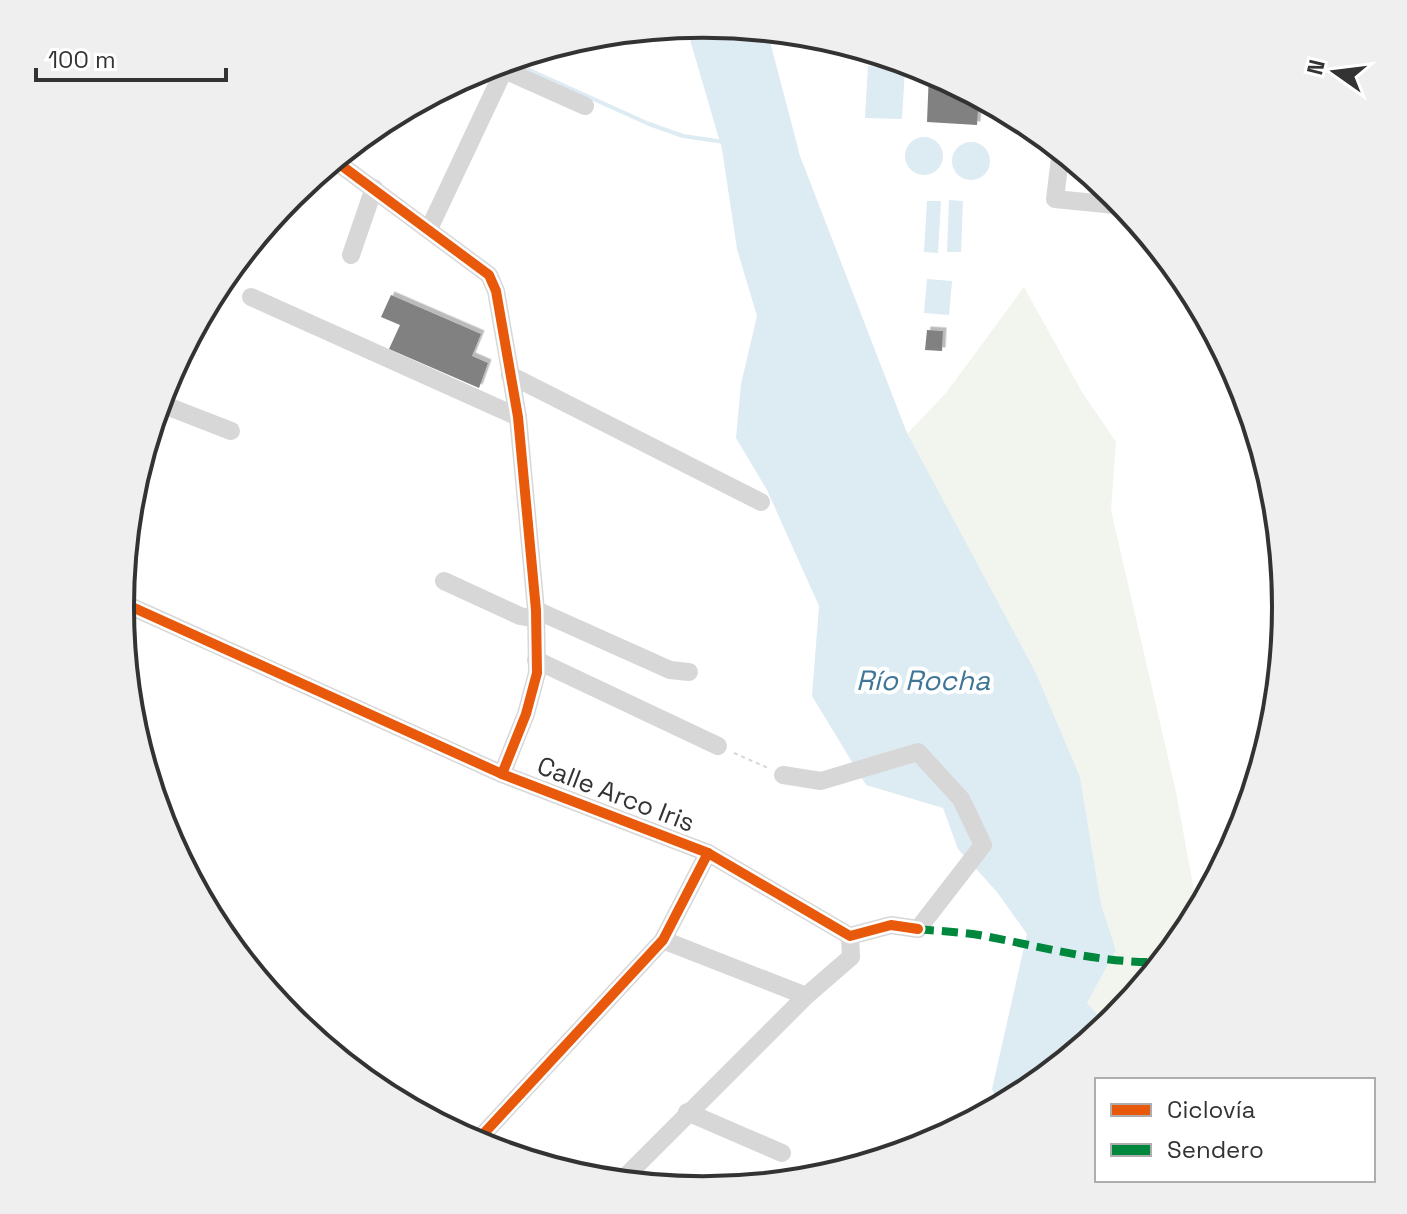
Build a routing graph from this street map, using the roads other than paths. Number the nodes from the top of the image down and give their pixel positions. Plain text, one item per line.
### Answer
1 (510, 72) edge
2 (494, 78) edge
3 (585, 106) dead end
4 (1059, 163) edge
5 (344, 167) edge
6 (374, 188) junction
7 (1105, 204) edge
8 (429, 229) junction
9 (351, 255) dead end
10 (251, 297) dead end
11 (510, 375) junction
12 (171, 408) edge
13 (518, 417) junction
14 (231, 431) dead end
15 (761, 502) dead end
16 (444, 581) dead end
17 (134, 608) edge
18 (536, 615) junction
19 (536, 660) junction
20 (689, 672) dead end
21 (718, 746) road end
22 (502, 774) junction
23 (783, 775) road end
24 (708, 853) junction
25 (850, 936) junction
26 (663, 940) junction
27 (806, 996) junction
28 (687, 1112) junction
29 (485, 1132) edge
30 (782, 1153) dead end
31 (630, 1171) edge

1 - 3 street
2 - 8 street
4 - 7 street
5 - 6 street
6 - 8 street
6 - 9 street
8 - 11 street
10 - 13 street
11 - 13 street
11 - 15 street
12 - 14 street
13 - 18 street
16 - 18 street
17 - 22 street, Calle Arco Iris
18 - 19 street
18 - 20 street
19 - 21 street
19 - 22 street
22 - 24 street, Calle Arco Iris
23 - 25 street
24 - 25 street, Calle Arco Iris
24 - 26 street
25 - 27 street
26 - 27 street
26 - 29 street
27 - 28 street
28 - 30 street
28 - 31 street

